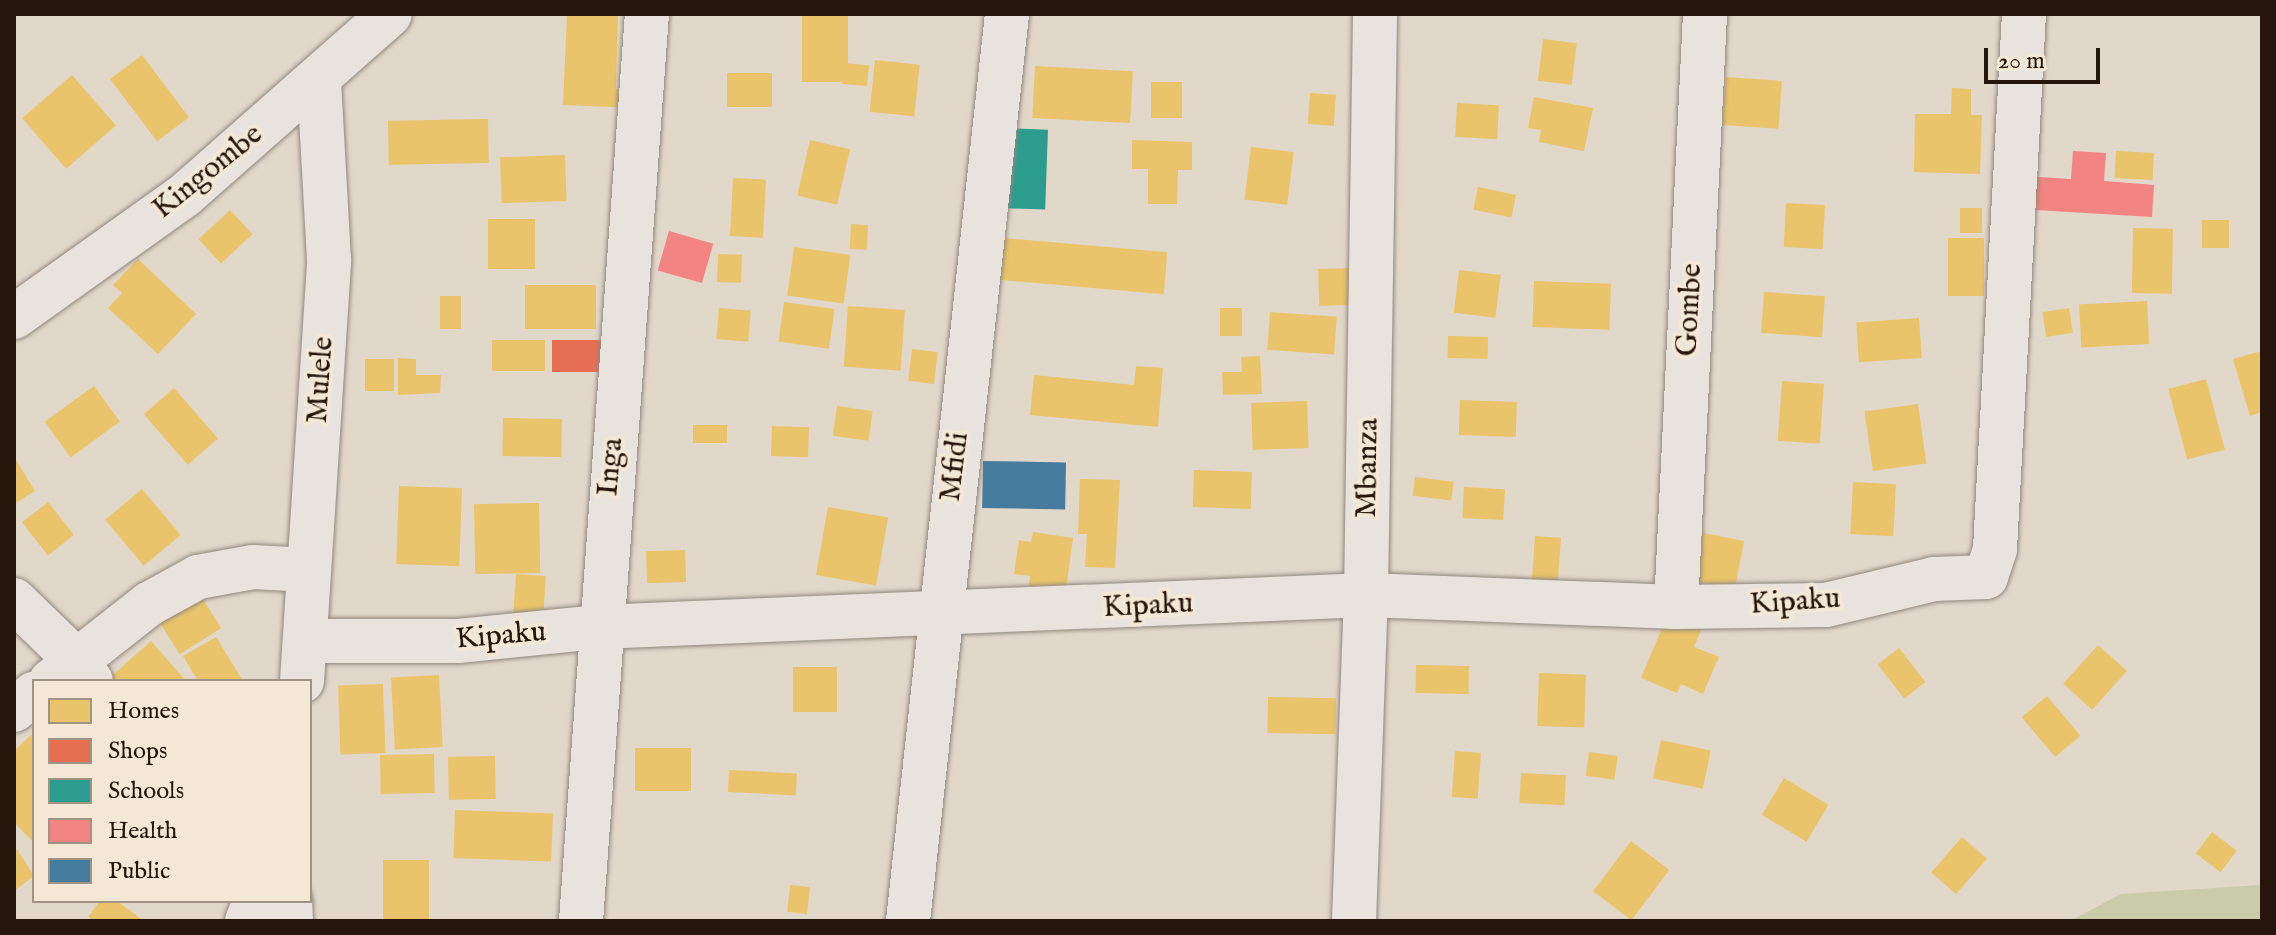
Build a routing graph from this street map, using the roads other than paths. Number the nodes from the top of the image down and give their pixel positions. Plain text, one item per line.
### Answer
1 (390, 14) edge
2 (647, 14) edge
3 (1007, 14) edge
4 (1375, 14) edge
5 (1705, 14) edge
6 (2024, 14) edge
7 (319, 80) junction
8 (14, 317) edge
9 (309, 570) junction
10 (1366, 595) junction
11 (14, 600) edge
12 (1676, 607) junction
13 (938, 617) junction
14 (599, 627) junction
15 (305, 661) edge
16 (73, 674) edge
17 (32, 696) edge
18 (14, 710) edge
19 (581, 921) edge
20 (908, 921) edge
21 (1354, 921) edge

1 - 7 street, Kingombe
2 - 14 street, Inga
3 - 13 street, Mfidi
4 - 10 street, Mbanza
5 - 12 street, Gombe
6 - 12 street, Kipaku
7 - 8 street, Kingombe
7 - 9 street, Mulele
9 - 15 street, Mulele
9 - 16 street
10 - 12 street, Kipaku
10 - 13 street, Kipaku
10 - 21 street, Mbanza
11 - 16 street
13 - 14 street, Kipaku
13 - 20 street, Mfidi
14 - 15 street, Kipaku
14 - 19 street, Inga
17 - 18 street

